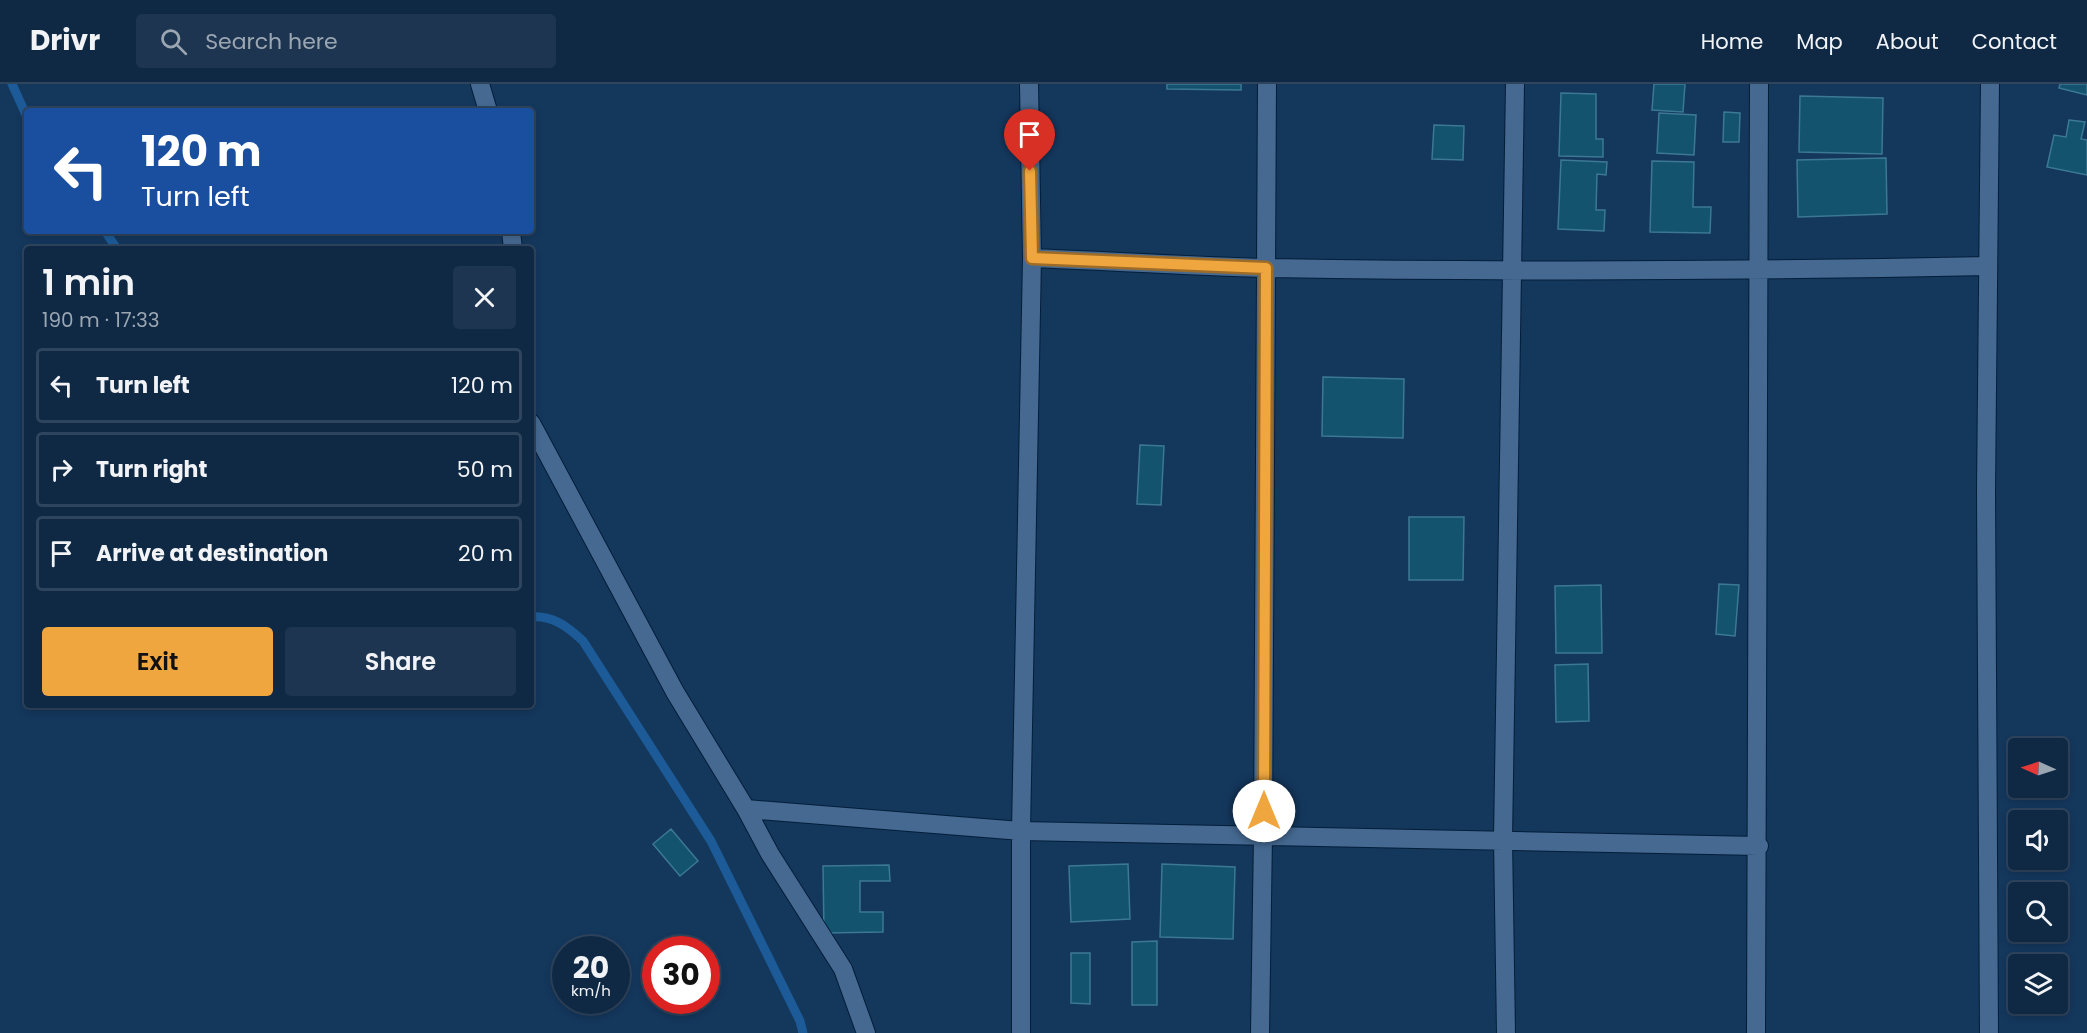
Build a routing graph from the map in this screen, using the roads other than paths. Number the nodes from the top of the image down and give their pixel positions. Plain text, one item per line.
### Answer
1 (480, 84) edge
2 (1029, 84) edge
3 (1267, 84) edge
4 (1515, 84) edge
5 (1759, 84) edge
6 (1990, 84) edge
7 (487, 108) edge
8 (1032, 258) junction
9 (1988, 266) junction
10 (1266, 268) junction
11 (1512, 270) junction
12 (1757, 271) junction
13 (534, 429) edge
14 (746, 809) junction
15 (1021, 831) junction
16 (1263, 835) junction
17 (1503, 839) junction
18 (1759, 846) junction
19 (866, 1033) edge
20 (1021, 1033) edge
21 (1260, 1033) edge
22 (1506, 1033) edge
23 (1756, 1033) edge
24 (1989, 1033) edge

1 - 7 street
2 - 8 street
3 - 10 street
4 - 11 street
5 - 12 street
6 - 9 street
8 - 10 street
8 - 15 street
9 - 12 street
9 - 24 street
10 - 11 street
10 - 16 street
11 - 12 street
11 - 17 street
12 - 18 street
13 - 14 street
14 - 15 street
14 - 19 street
15 - 16 street
15 - 20 street
16 - 17 street
16 - 21 street
17 - 18 street
17 - 22 street
18 - 23 street

